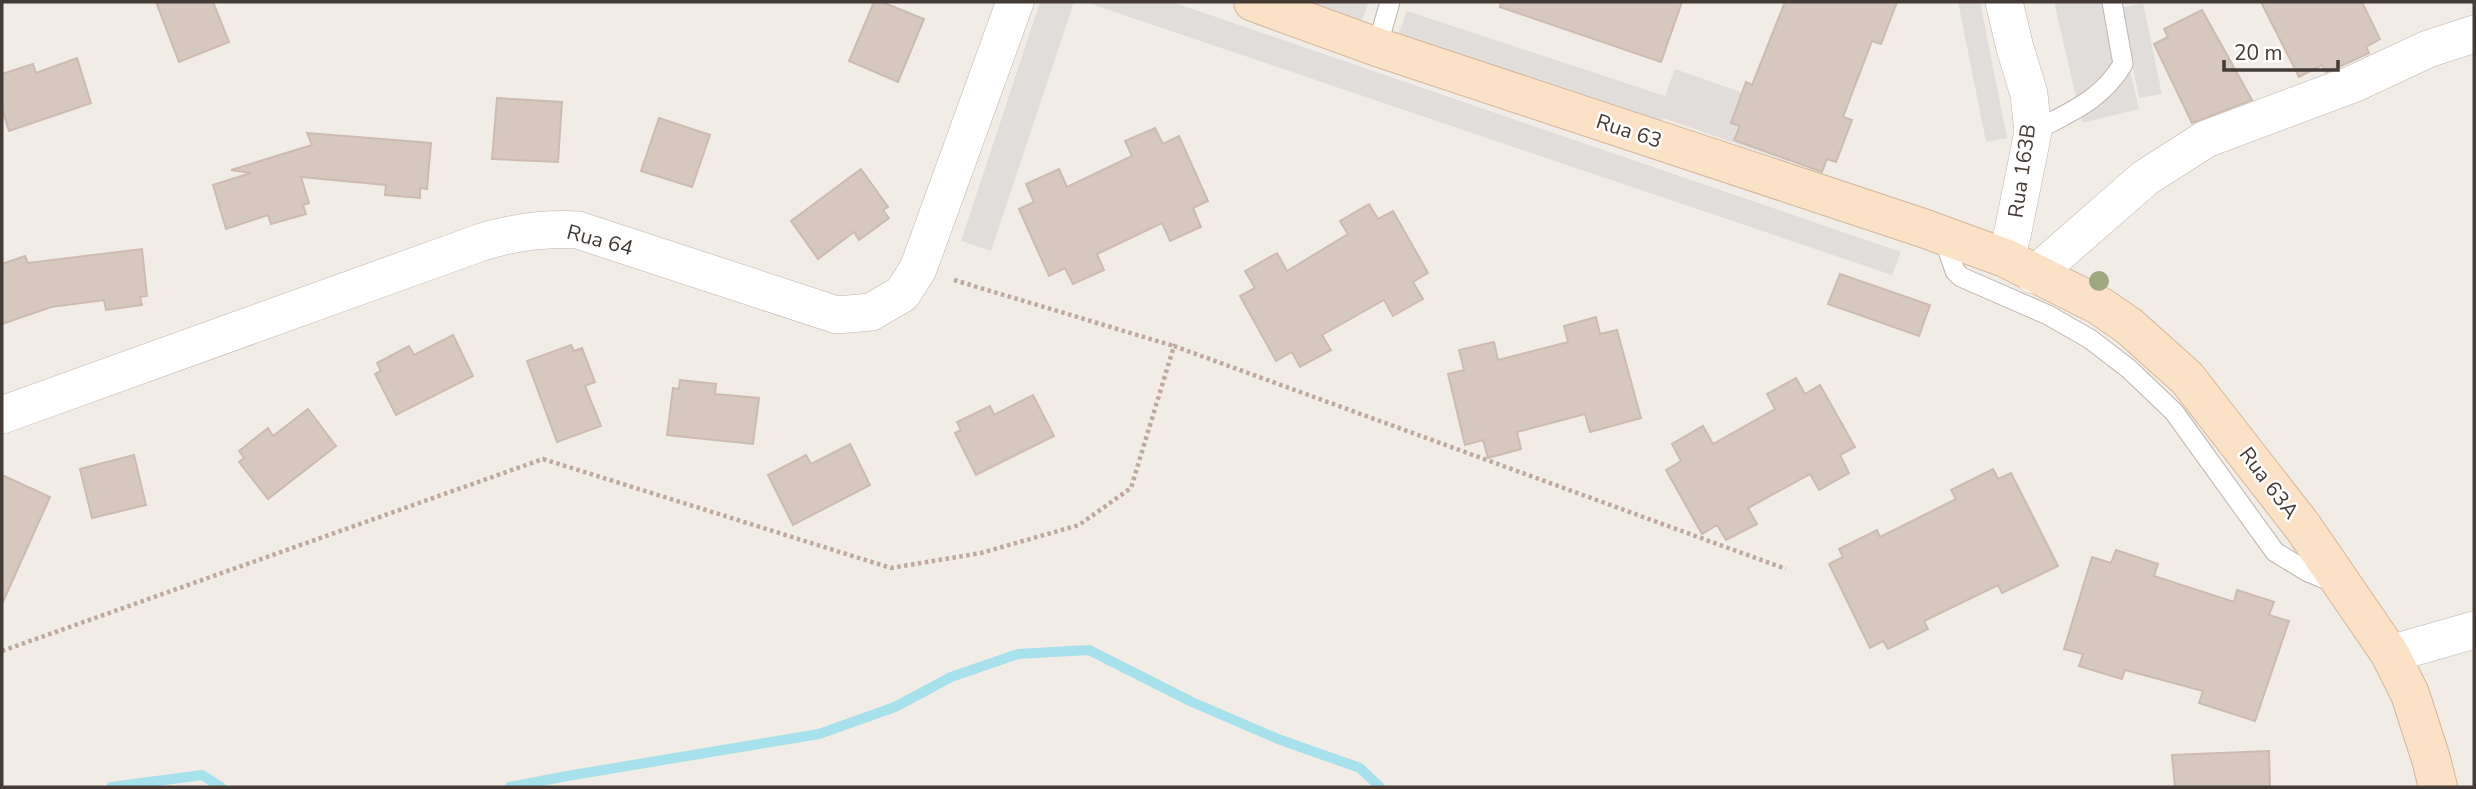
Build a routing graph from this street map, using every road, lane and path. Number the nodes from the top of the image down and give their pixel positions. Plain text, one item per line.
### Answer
1 (1015, 2) edge
2 (1253, 2) edge
3 (1390, 2) edge
4 (2004, 2) edge
5 (2112, 2) edge
6 (2474, 34) edge
7 (1377, 47) junction
8 (2033, 132) junction
9 (1942, 235) junction
10 (2020, 267) junction
11 (918, 270) junction
12 (1174, 346) junction
13 (2, 415) edge
14 (1786, 569) dead end
15 (2344, 587) junction
16 (2474, 630) edge
17 (2, 651) edge
18 (2390, 654) junction
19 (2438, 787) edge

1 - 11 street, Rua 64
2 - 7 street, Rua 63
3 - 7 lane
4 - 8 street, Rua 163B
5 - 8 lane
6 - 10 street
7 - 9 street, Rua 63
8 - 10 street, Rua 163B
9 - 10 street, Rua 63
9 - 15 lane
10 - 15 street, Rua 63A
11 - 12 path
11 - 13 street, Rua 64
12 - 14 path
12 - 17 path
15 - 18 street, Rua 63A
16 - 18 street
18 - 19 street, Rua 63A

